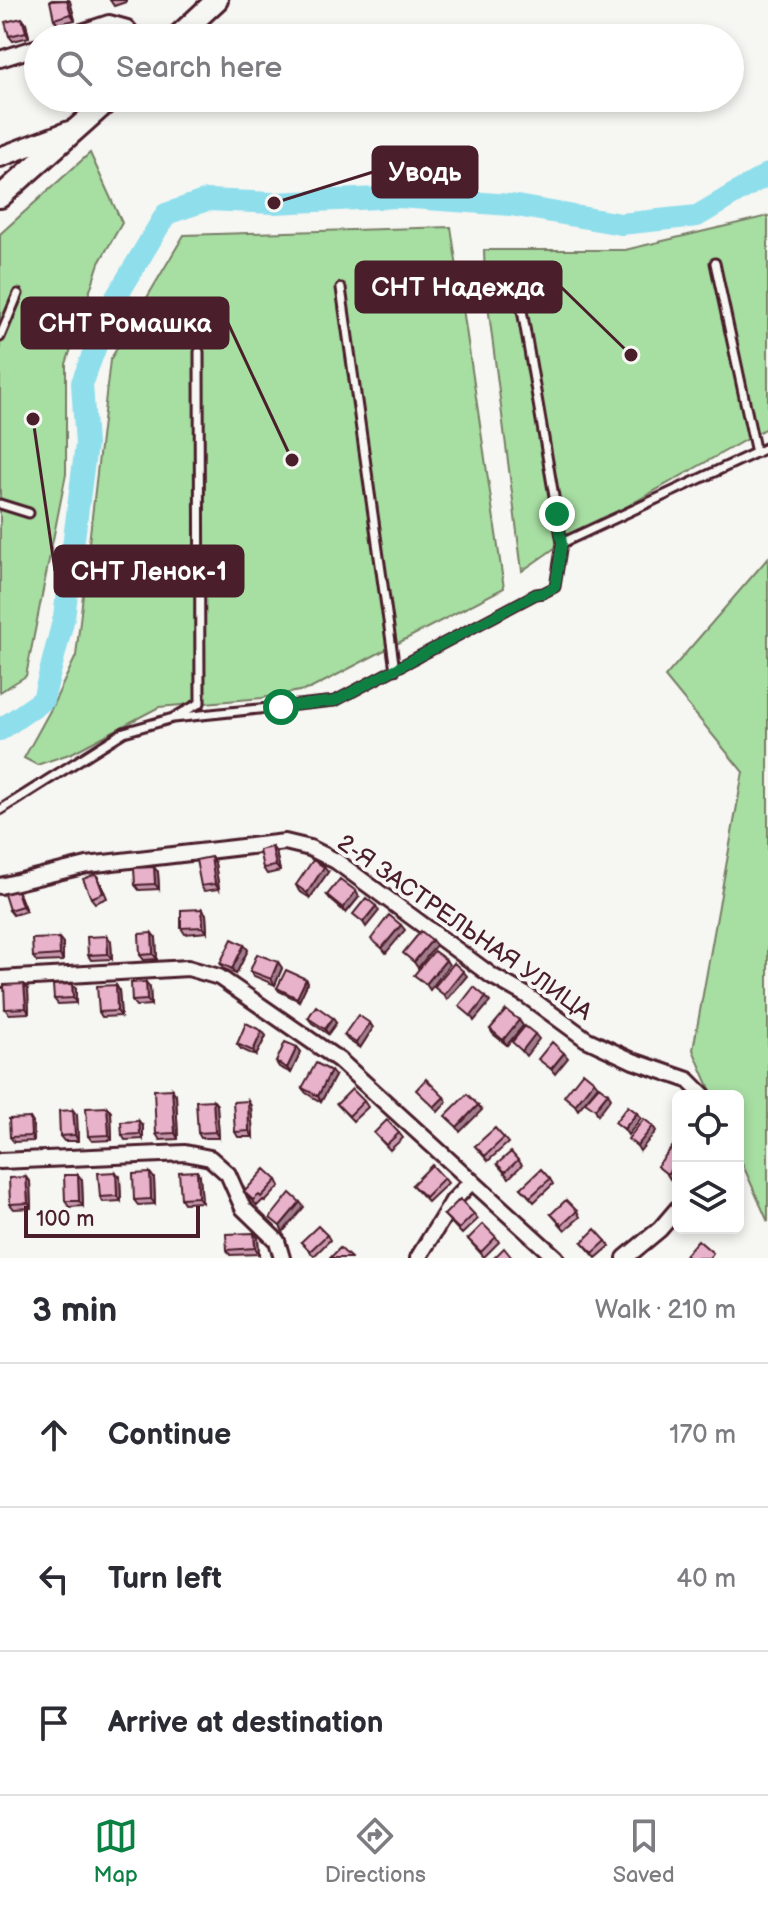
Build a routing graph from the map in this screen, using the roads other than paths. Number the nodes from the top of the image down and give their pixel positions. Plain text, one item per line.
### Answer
1 (217, 0) edge
2 (191, 24) edge
3 (24, 51) edge
4 (0, 59) edge
5 (96, 112) edge
6 (79, 127) junction
7 (0, 157) edge
8 (0, 197) edge
9 (715, 263) dead end
10 (516, 275) dead end
11 (341, 288) dead end
12 (18, 294) dead end
13 (0, 337) edge
14 (199, 352) dead end
15 (768, 447) edge
16 (756, 453) junction
17 (0, 504) edge
18 (29, 513) dead end
19 (562, 543) junction
20 (395, 670) junction
21 (173, 718) junction
22 (0, 810) edge
23 (0, 886) edge
24 (0, 979) edge
25 (698, 1090) edge
26 (0, 1161) edge
27 (472, 1181) junction
28 (672, 1215) edge
29 (282, 1258) edge
30 (418, 1258) edge
31 (556, 1258) edge
32 (625, 1258) edge

1 - 2 main road
3 - 4 street
5 - 6 main road
6 - 7 street
6 - 8 main road
9 - 16 lane
10 - 19 lane
11 - 20 lane
12 - 13 lane
14 - 21 lane
15 - 16 lane
16 - 19 lane
17 - 18 lane
19 - 20 lane
20 - 21 lane
21 - 22 lane
23 - 25 street, 2-Я ЗАСТРЕЛЬНАЯ УЛИЦА
24 - 27 street
26 - 29 street
27 - 30 street
27 - 31 street
28 - 32 street

